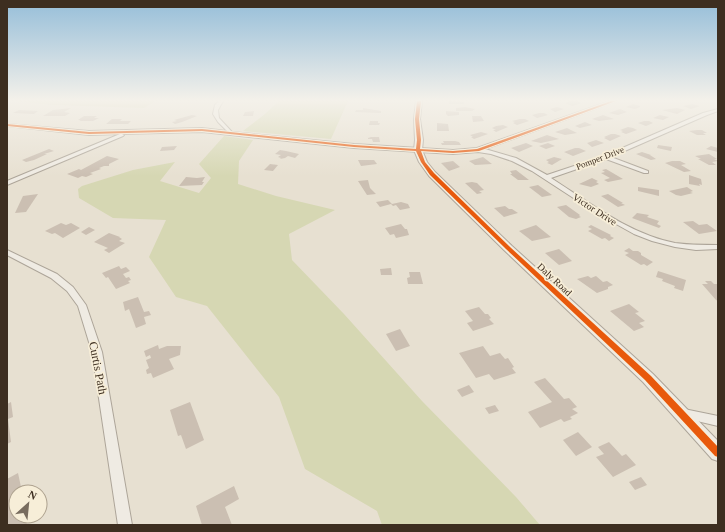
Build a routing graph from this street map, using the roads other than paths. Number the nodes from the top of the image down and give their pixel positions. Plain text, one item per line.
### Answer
1 (7, 126) edge
2 (223, 126) edge
3 (418, 126) edge
4 (545, 126) edge
5 (678, 126) edge
6 (231, 132) junction
7 (125, 133) junction
8 (418, 150) junction
9 (478, 150) junction
10 (606, 157) junction
11 (646, 172) dead end
12 (548, 177) junction
13 (7, 183) edge
14 (718, 247) edge
15 (7, 252) edge
16 (679, 412) junction
17 (718, 421) edge
18 (718, 453) edge
19 (125, 525) edge

1 - 7 street
2 - 6 street
3 - 8 street, Daly Road
4 - 9 street
5 - 10 street, Pomper Drive
6 - 7 street
6 - 8 street
7 - 13 street
8 - 9 street
8 - 16 street, Daly Road
9 - 12 street, Victor Drive
10 - 11 street
10 - 12 street, Pomper Drive
12 - 14 street, Victor Drive
15 - 19 street, Curtis Path
16 - 17 street
16 - 18 street, Daly Road

